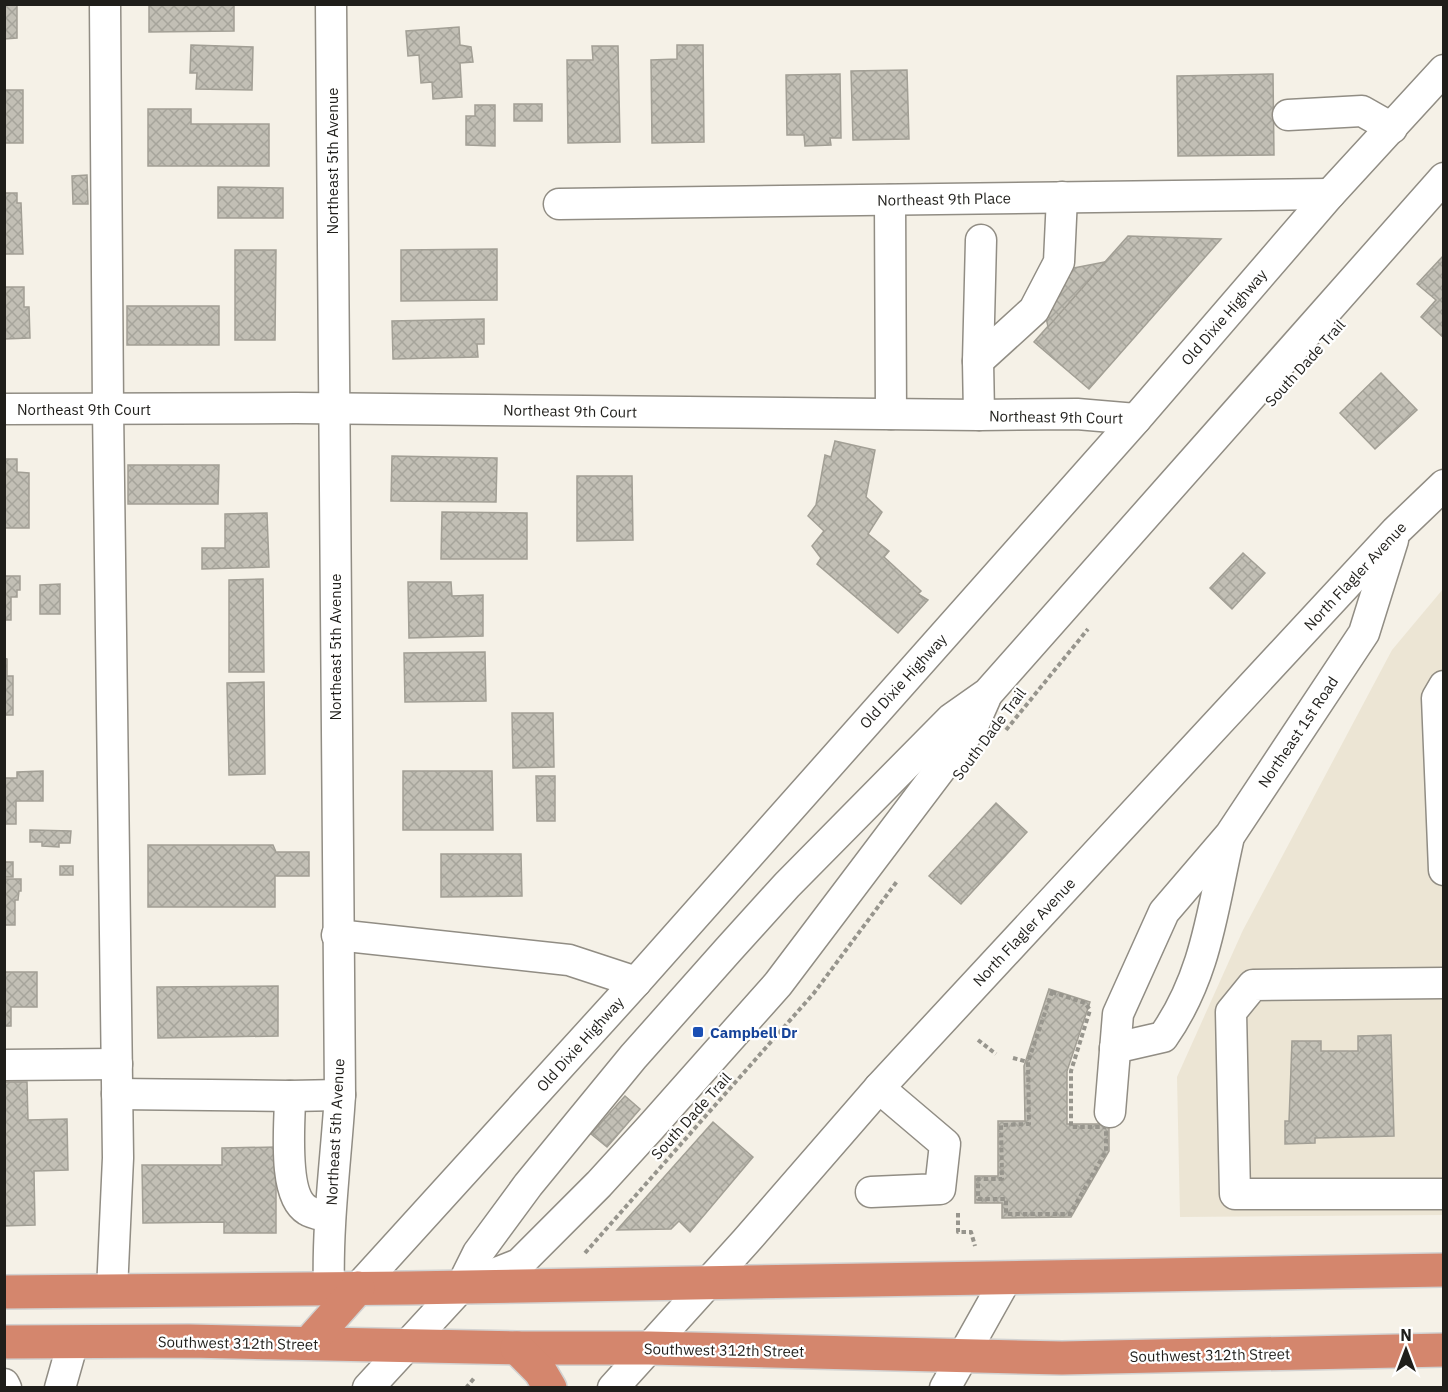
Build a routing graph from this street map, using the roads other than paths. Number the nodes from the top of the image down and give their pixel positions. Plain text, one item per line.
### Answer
1 (105, 4) edge
2 (331, 4) edge
3 (1443, 70) edge
4 (1288, 116) dead end
5 (1392, 128) junction
6 (1443, 178) edge
7 (1330, 194) junction
8 (1062, 197) junction
9 (891, 200) junction
10 (559, 204) dead end
11 (981, 240) dead end
12 (978, 361) junction
13 (108, 408) junction
14 (333, 408) junction
15 (4, 409) edge
16 (891, 414) junction
17 (979, 415) junction
18 (1136, 419) junction
19 (1443, 484) edge
20 (1396, 531) junction
21 (1443, 686) edge
22 (988, 693) junction
23 (1230, 835) junction
24 (1443, 870) edge
25 (337, 935) junction
26 (636, 982) junction
27 (1443, 983) edge
28 (1115, 1047) junction
29 (117, 1064) junction
30 (4, 1065) edge
31 (879, 1088) junction
32 (117, 1094) junction
33 (340, 1095) junction
34 (290, 1096) junction
35 (1110, 1112) dead end
36 (872, 1192) dead end
37 (1443, 1194) edge
38 (330, 1217) junction
39 (1443, 1270) edge
40 (1006, 1279) junction
41 (709, 1282) junction
42 (461, 1287) junction
43 (343, 1288) junction
44 (112, 1291) junction
45 (4, 1292) edge
46 (4, 1342) edge
47 (73, 1342) junction
48 (309, 1343) junction
49 (407, 1345) junction
50 (517, 1348) junction
51 (649, 1348) junction
52 (1443, 1350) edge
53 (963, 1356) junction
54 (60, 1388) edge
55 (368, 1388) edge
56 (550, 1388) edge
57 (613, 1388) edge
58 (945, 1388) edge

1 - 13 street
2 - 14 street, Northeast 5th Avenue
3 - 5 street, Old Dixie Highway
4 - 5 street
5 - 7 street, Old Dixie Highway
6 - 22 street
7 - 8 street, Northeast 9th Place
7 - 18 street, Old Dixie Highway
8 - 9 street, Northeast 9th Place
8 - 12 street
9 - 10 street, Northeast 9th Place
9 - 16 street
11 - 12 street
12 - 17 street
13 - 14 street, Northeast 9th Court
13 - 15 street, Northeast 9th Court
13 - 29 street
14 - 16 street, Northeast 9th Court
14 - 25 street, Northeast 5th Avenue
16 - 17 street, Northeast 9th Court
17 - 18 street, Northeast 9th Court
18 - 26 street, Old Dixie Highway
19 - 20 street, North Flagler Avenue
20 - 23 street, Northeast 1st Road
20 - 31 street, North Flagler Avenue
21 - 24 street
22 - 42 street
22 - 42 street
23 - 28 street, Northeast 1st Road
23 - 28 street
25 - 26 street
25 - 33 street, Northeast 5th Avenue
26 - 43 street, Old Dixie Highway
27 - 37 street
28 - 35 street, Northeast 1st Road
29 - 30 street
29 - 32 street
31 - 36 street
31 - 41 street, North Flagler Avenue
32 - 34 street
32 - 44 street
33 - 34 street
33 - 38 street, Northeast 5th Avenue
34 - 38 street
38 - 43 street, Northeast 5th Avenue
39 - 40 highway
40 - 41 highway
40 - 53 street
41 - 42 highway
41 - 51 street, North Flagler Avenue
42 - 43 highway
42 - 49 street
43 - 44 highway
43 - 48 highway
44 - 45 highway
46 - 47 highway, Southwest 312th Street
47 - 48 highway, Southwest 312th Street
47 - 54 street
48 - 49 highway, Southwest 312th Street
49 - 50 highway, Southwest 312th Street
49 - 55 street
50 - 51 highway, Southwest 312th Street
50 - 56 highway
51 - 53 highway, Southwest 312th Street
51 - 57 street, North Flagler Avenue
52 - 53 highway, Southwest 312th Street
53 - 58 street

